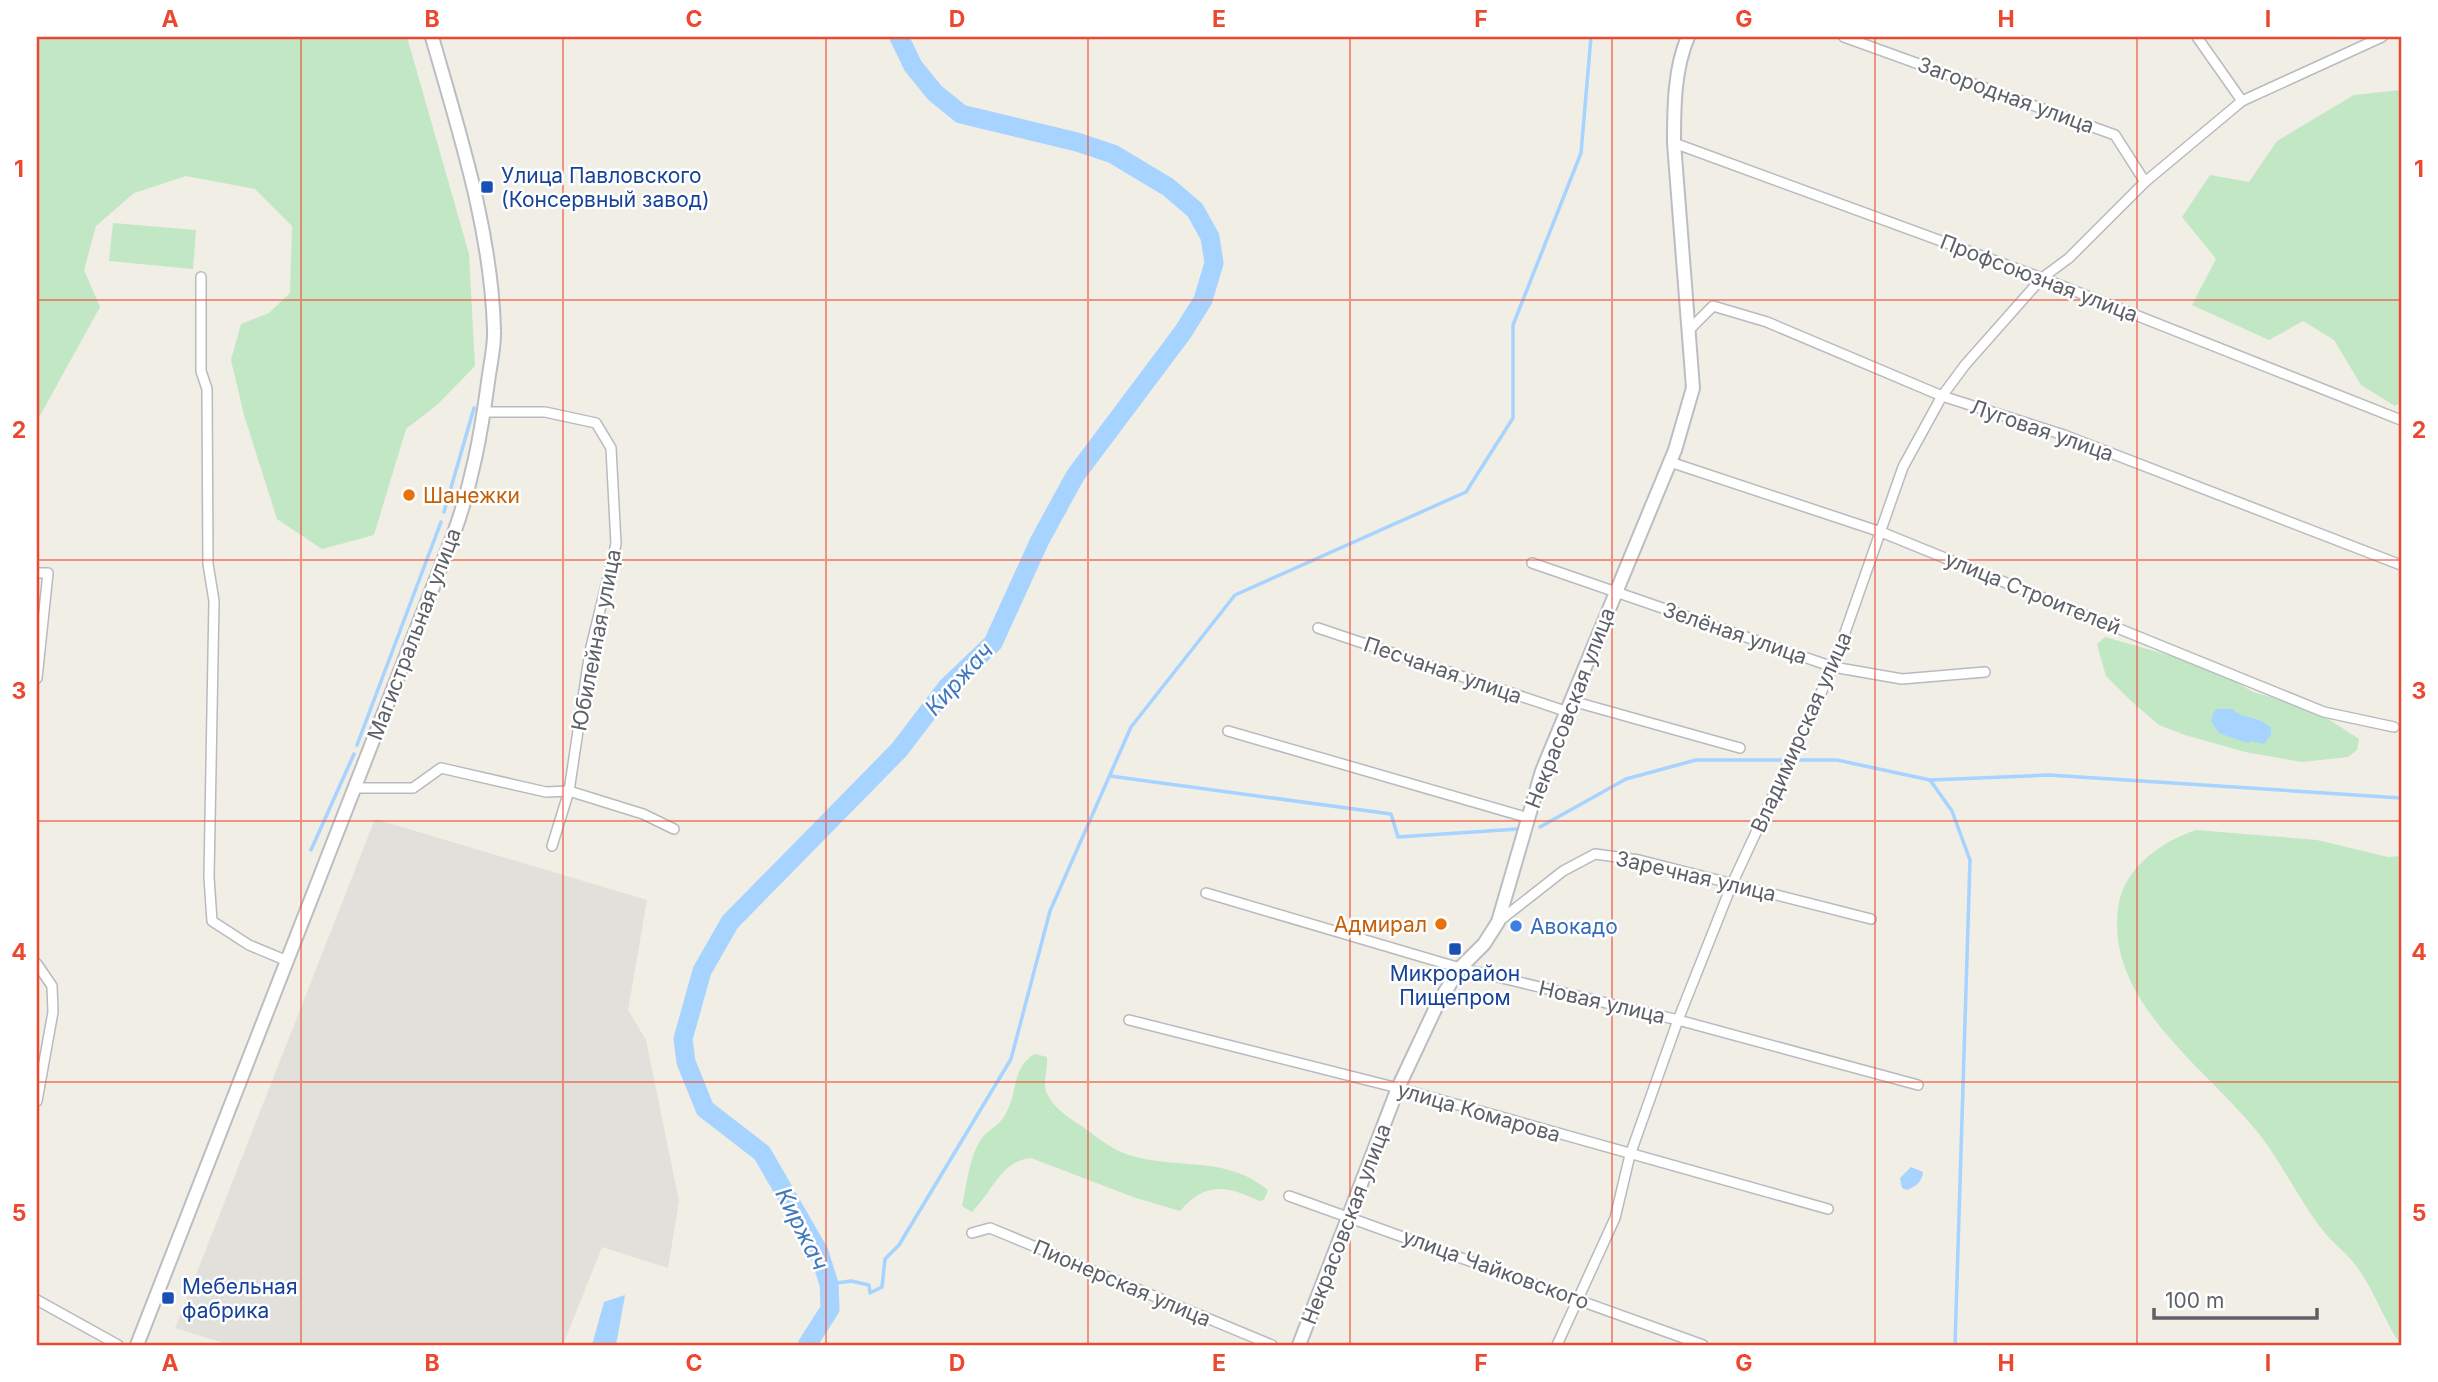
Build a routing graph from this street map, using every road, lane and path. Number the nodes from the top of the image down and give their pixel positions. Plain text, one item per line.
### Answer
1 (432, 37) edge
2 (1688, 37) edge
3 (1844, 37) edge
4 (2197, 37) edge
5 (2382, 37) edge
6 (2242, 101) junction
7 (1674, 143) junction
8 (2145, 182) junction
9 (201, 277) dead end
10 (2042, 278) junction
11 (1691, 328) junction
12 (1942, 396) junction
13 (484, 412) junction
14 (2401, 420) edge
15 (1670, 461) junction
16 (1881, 532) junction
17 (1532, 563) dead end
18 (2401, 565) edge
19 (37, 573) edge
20 (1616, 591) junction
21 (1318, 628) dead end
22 (1833, 667) junction
23 (1985, 672) dead end
24 (37, 678) edge
25 (1570, 706) junction
26 (2395, 727) dead end
27 (1228, 731) dead end
28 (1740, 748) dead end
29 (355, 788) junction
30 (569, 791) junction
31 (1529, 818) junction
32 (674, 829) dead end
33 (552, 846) dead end
34 (1732, 884) junction
35 (1206, 893) dead end
36 (1871, 919) dead end
37 (1498, 922) junction
38 (285, 960) junction
39 (37, 964) edge
40 (1460, 968) junction
41 (1129, 1020) dead end
42 (1678, 1020) junction
43 (1918, 1086) dead end
44 (1398, 1088) junction
45 (37, 1101) edge
46 (1630, 1155) junction
47 (1289, 1196) dead end
48 (1828, 1209) dead end
49 (1350, 1216) junction
50 (972, 1233) dead end
51 (37, 1300) edge
52 (1580, 1300) junction
53 (118, 1345) edge
54 (137, 1345) edge
55 (1272, 1345) edge
56 (1299, 1345) edge
57 (1557, 1345) edge
58 (1703, 1345) edge

1 - 13 street, Магистральная улица
2 - 7 street, Некрасовская улица
3 - 8 street, Загородная улица
4 - 6 street
5 - 6 street, Владимирская улица
6 - 8 street, Владимирская улица
7 - 10 street, Профсоюзная улица
7 - 11 street, Некрасовская улица
8 - 10 street, Владимирская улица
9 - 38 street
10 - 12 street, Владимирская улица
10 - 14 street, Профсоюзная улица
11 - 12 street, Луговая улица
11 - 15 street, Некрасовская улица
12 - 16 street, Владимирская улица
12 - 18 street, Луговая улица
13 - 29 street, Магистральная улица
13 - 30 street, Юбилейная улица
15 - 16 street, улица Строителей
15 - 20 street, Некрасовская улица
16 - 22 street, Владимирская улица
16 - 26 street, улица Строителей
17 - 20 street, Зелёная улица
19 - 24 street
20 - 22 street, Зелёная улица
20 - 25 street, Некрасовская улица
21 - 25 street, Песчаная улица
22 - 23 street, Зелёная улица
22 - 34 street, Владимирская улица
25 - 28 street, Песчаная улица
25 - 31 street, Некрасовская улица
27 - 31 street
29 - 30 street
29 - 38 street, Магистральная улица
30 - 32 street
30 - 33 street, Юбилейная улица
31 - 37 street, Некрасовская улица
34 - 36 street, Заречная улица
34 - 37 street, Заречная улица
34 - 42 street, Владимирская улица
35 - 40 street, Новая улица
37 - 40 street, Некрасовская улица
38 - 54 street, Магистральная улица
39 - 45 street
40 - 42 street, Новая улица
40 - 44 street, Некрасовская улица
41 - 44 street, улица Комарова
42 - 43 street, Новая улица
42 - 46 street, Владимирская улица
44 - 46 street, улица Комарова
44 - 49 street, Некрасовская улица
46 - 48 street, улица Комарова
46 - 52 street, Владимирская улица
47 - 49 street, улица Чайковского
49 - 52 street, улица Чайковского
49 - 56 street, Некрасовская улица
50 - 55 street, Пионерская улица
51 - 53 street
52 - 57 street, Владимирская улица
52 - 58 street, улица Чайковского

